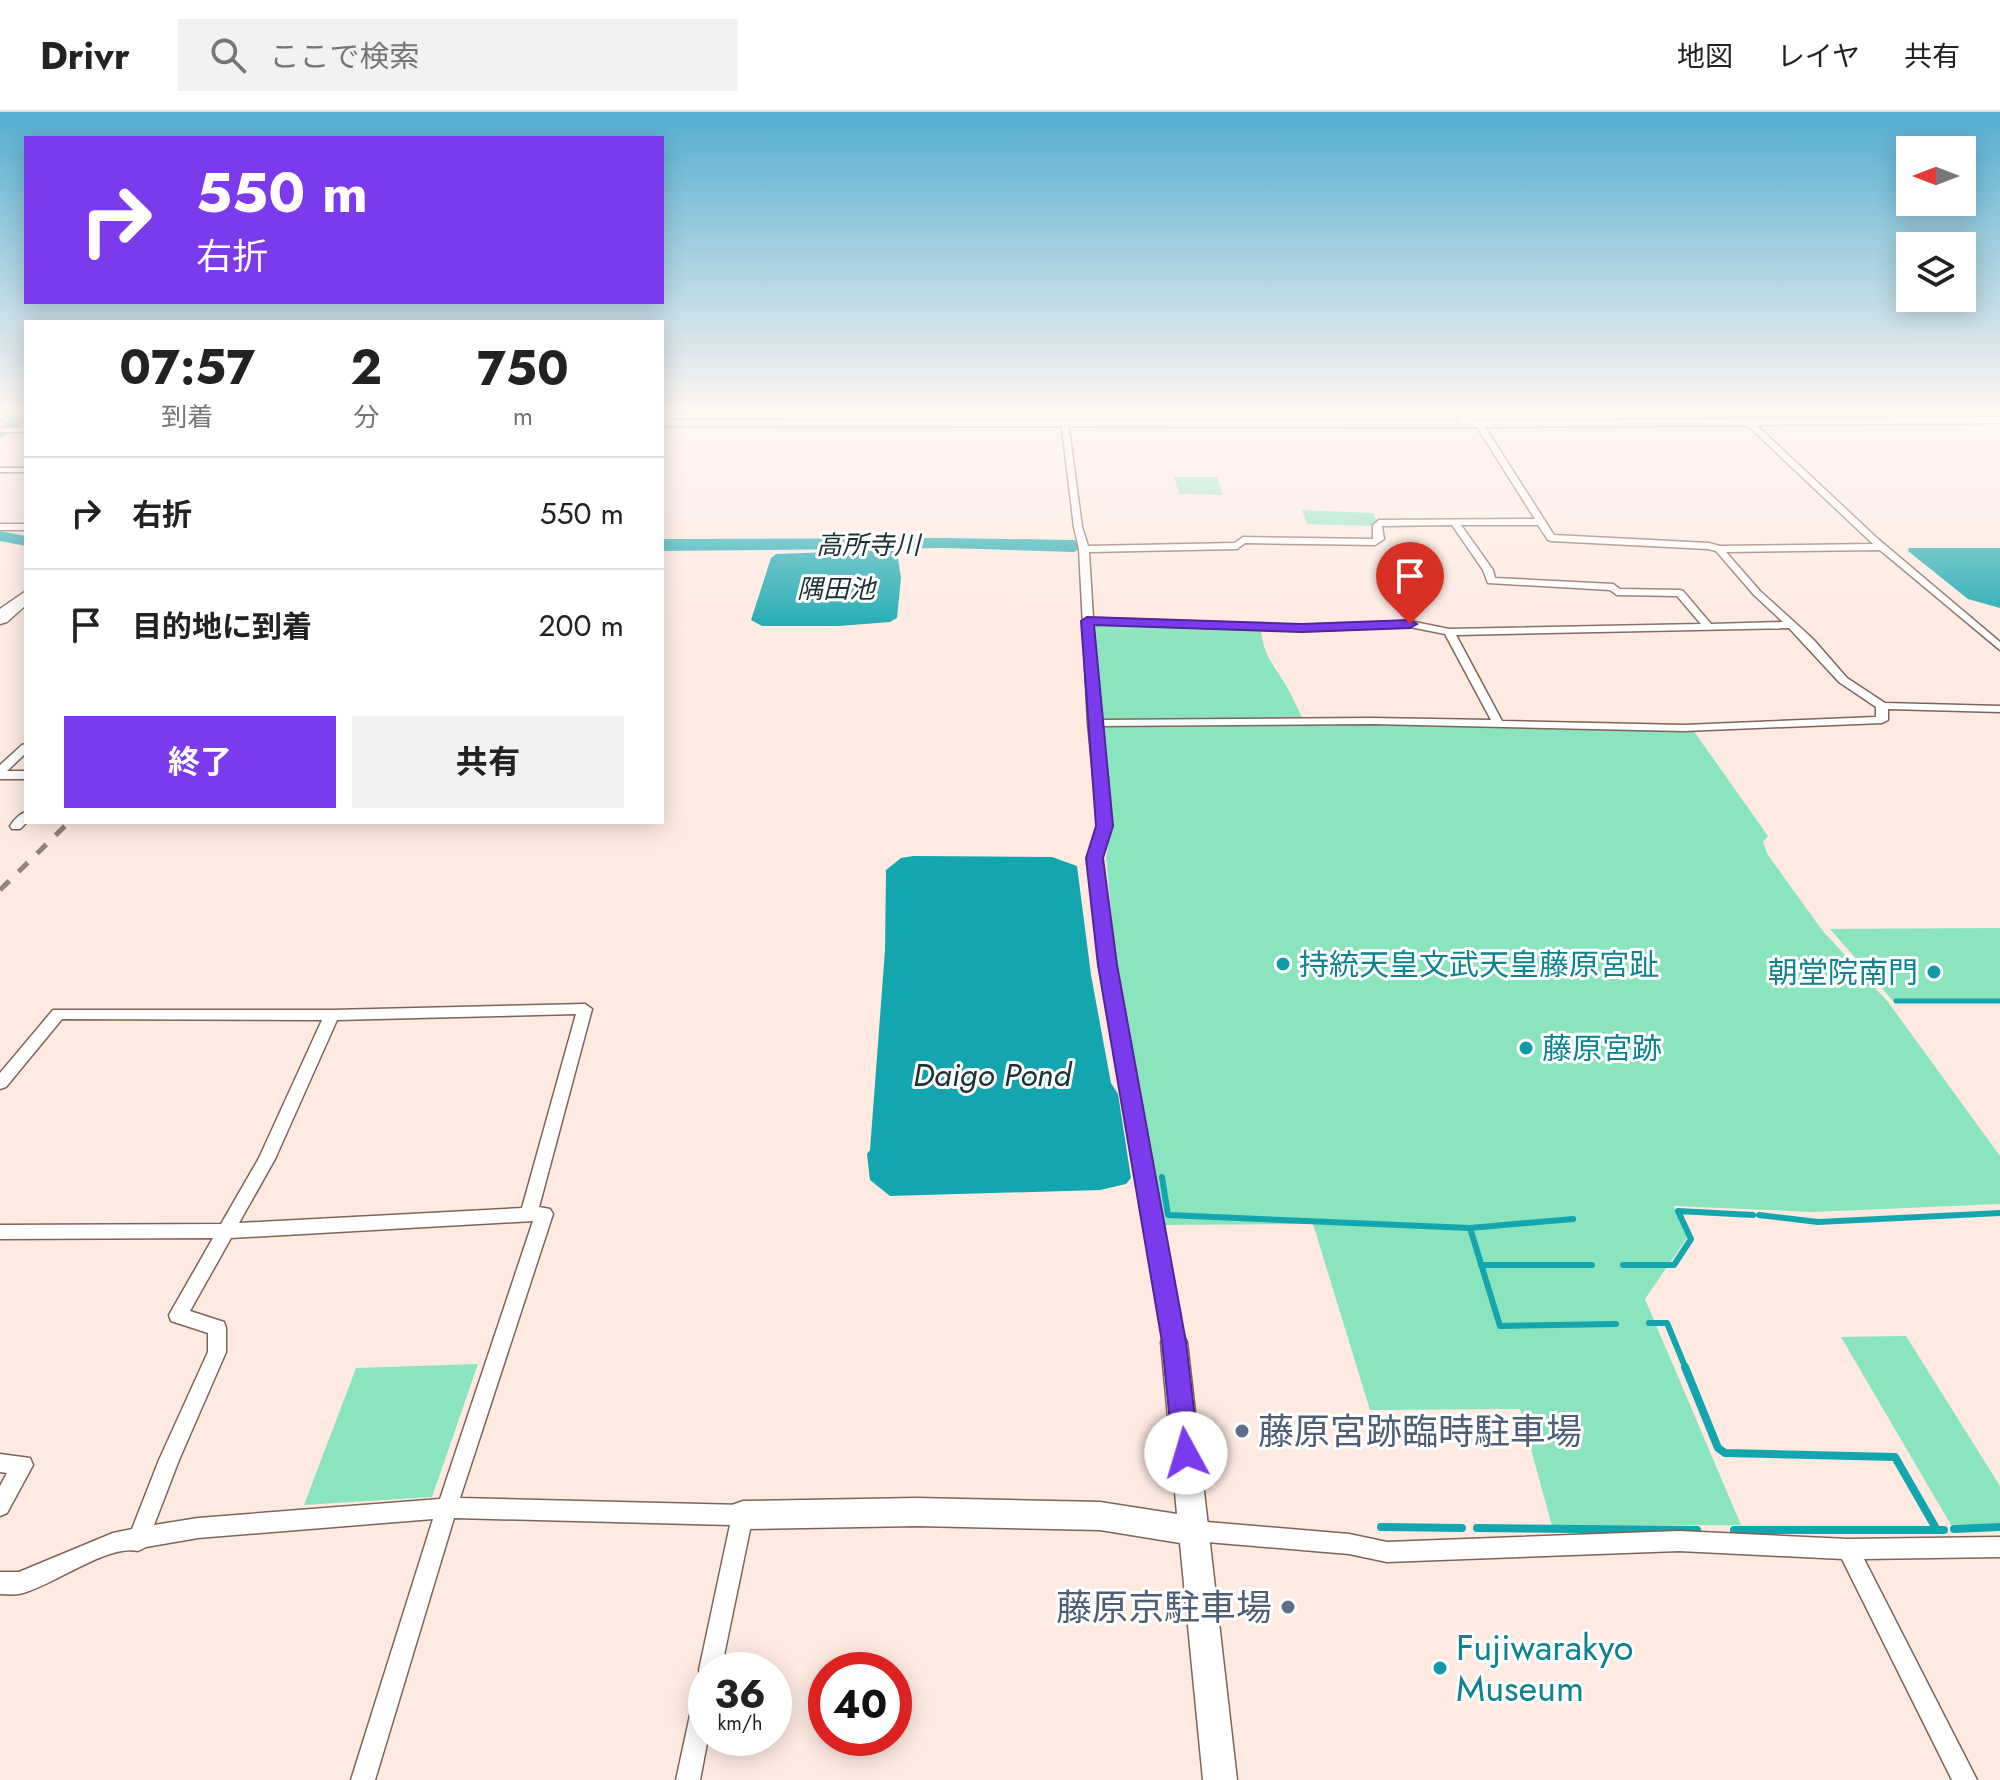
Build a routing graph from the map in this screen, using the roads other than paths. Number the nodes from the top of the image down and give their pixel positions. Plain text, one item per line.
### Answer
1 (1073, 490) edge
2 (1518, 490) edge
3 (1821, 490) edge
4 (1540, 522) junction
5 (1456, 524) junction
6 (0, 527) edge
7 (24, 527) edge
8 (1882, 547) junction
9 (1084, 549) junction
10 (1719, 549) junction
11 (24, 598) edge
12 (0, 618) edge
13 (1087, 621) junction
14 (1707, 625) junction
15 (1789, 625) junction
16 (1449, 632) junction
17 (2000, 647) edge
18 (1882, 706) junction
19 (2000, 709) edge
20 (1094, 723) junction
21 (1499, 725) junction
22 (24, 749) edge
23 (24, 775) edge
24 (1, 776) edge
25 (332, 1015) junction
26 (0, 1083) edge
27 (528, 1216) junction
28 (226, 1231) junction
29 (0, 1232) edge
30 (1174, 1342) joint
31 (0, 1463) edge
32 (0, 1506) edge
33 (447, 1508) junction
34 (743, 1515) junction
35 (1195, 1531) junction
36 (138, 1541) junction
37 (2000, 1547) edge
38 (1848, 1549) junction
39 (0, 1583) edge
40 (714, 1652) edge
41 (693, 1756) edge
42 (363, 1780) edge
43 (688, 1780) edge
44 (1220, 1780) edge
45 (1965, 1780) edge

1 - 9 street
2 - 4 street
3 - 8 street
4 - 5 street
4 - 10 street
5 - 9 street
5 - 14 street
6 - 7 street
8 - 10 street
8 - 17 street
9 - 13 street
10 - 15 street
11 - 12 highway
13 - 16 street
13 - 20 street
14 - 15 street
14 - 16 street
15 - 18 street
16 - 21 street
18 - 19 street
18 - 21 street
20 - 21 street
20 - 30 street
22 - 24 street
23 - 24 street
25 - 26 street
25 - 27 street
25 - 28 street
27 - 28 street
27 - 33 street
28 - 29 street
28 - 36 street
30 - 35 street
31 - 32 street
33 - 34 street
33 - 36 street
33 - 42 street
34 - 35 street
34 - 40 street
35 - 38 street
35 - 44 street
36 - 39 street
37 - 38 street
38 - 45 street
41 - 43 street

